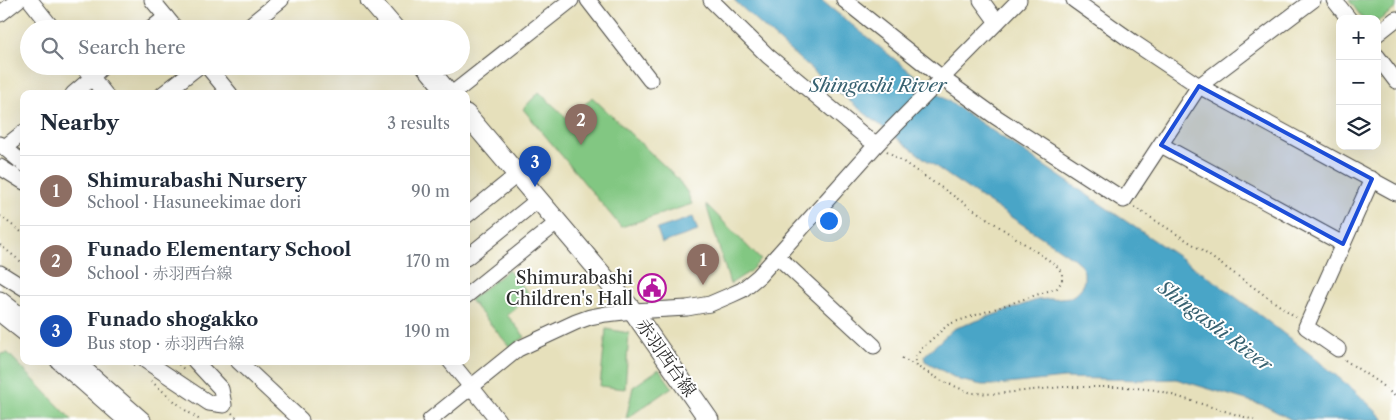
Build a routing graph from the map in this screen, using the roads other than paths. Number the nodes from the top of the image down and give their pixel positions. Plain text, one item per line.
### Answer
1 (18, 0) edge
2 (30, 0) edge
3 (152, 0) edge
4 (281, 0) edge
5 (370, 0) edge
6 (571, 0) edge
7 (588, 0) edge
8 (711, 0) edge
9 (844, 0) edge
10 (981, 0) edge
11 (1019, 0) edge
12 (1074, 0) edge
13 (1314, 0) edge
14 (1334, 0) edge
15 (0, 14) edge
16 (1346, 15) edge
17 (166, 17) junction
18 (1396, 19) edge
19 (46, 20) edge
20 (162, 20) edge
21 (168, 20) edge
22 (256, 20) edge
23 (387, 20) edge
24 (997, 22) junction
25 (1381, 31) edge
26 (1380, 60) edge
27 (85, 75) edge
28 (89, 75) edge
29 (187, 75) edge
30 (214, 75) edge
31 (434, 75) edge
32 (650, 80) dead end
33 (940, 80) junction
34 (1396, 81) edge
35 (1200, 86) junction
36 (75, 90) edge
37 (102, 90) edge
38 (168, 90) edge
39 (227, 90) edge
40 (447, 90) edge
41 (456, 90) edge
42 (470, 119) edge
43 (20, 134) edge
44 (879, 142) junction
45 (2, 145) edge
46 (1162, 145) junction
47 (20, 161) edge
48 (0, 167) edge
49 (518, 174) junction
50 (1372, 179) junction
51 (20, 180) edge
52 (1396, 193) edge
53 (539, 200) junction
54 (470, 213) edge
55 (558, 222) junction
56 (1343, 244) junction
57 (470, 255) edge
58 (777, 256) junction
59 (0, 273) edge
60 (20, 286) edge
61 (470, 293) edge
62 (0, 299) edge
63 (633, 311) junction
64 (0, 314) edge
65 (20, 315) edge
66 (20, 330) edge
67 (874, 346) dead end
68 (1338, 349) road end
69 (62, 365) edge
70 (81, 365) edge
71 (143, 365) edge
72 (199, 365) edge
73 (242, 365) edge
74 (453, 365) edge
75 (471, 388) junction
76 (124, 420) edge
77 (143, 420) edge
78 (301, 420) edge
79 (430, 420) edge
80 (498, 420) edge
81 (709, 420) edge

1 - 15 street
2 - 19 street
3 - 17 street
4 - 22 street
5 - 23 main road
6 - 41 street
7 - 32 street
8 - 44 street
9 - 33 street
10 - 24 street
11 - 24 street
12 - 35 street
13 - 35 street
14 - 16 street
17 - 20 street
17 - 21 street
18 - 25 street
24 - 33 street
26 - 34 street
27 - 36 street
28 - 37 street
29 - 38 street
30 - 39 street
31 - 40 main road
33 - 44 street
33 - 46 street
35 - 46 street
35 - 50 street
42 - 49 main road, 赤羽西台線
43 - 45 street
44 - 58 street
45 - 47 street
46 - 56 street
48 - 51 street
49 - 53 main road, 赤羽西台線
49 - 54 street
50 - 52 street
50 - 56 street
53 - 55 main road, 赤羽西台線
53 - 57 street
55 - 61 street
55 - 63 main road, 赤羽西台線
56 - 68 street
58 - 63 street
58 - 67 street
59 - 60 street
62 - 65 street
63 - 75 street
63 - 81 main road, 赤羽西台線
64 - 66 street
69 - 76 street
70 - 77 street
71 - 72 street
73 - 78 street
74 - 75 street
75 - 79 street
75 - 80 street

